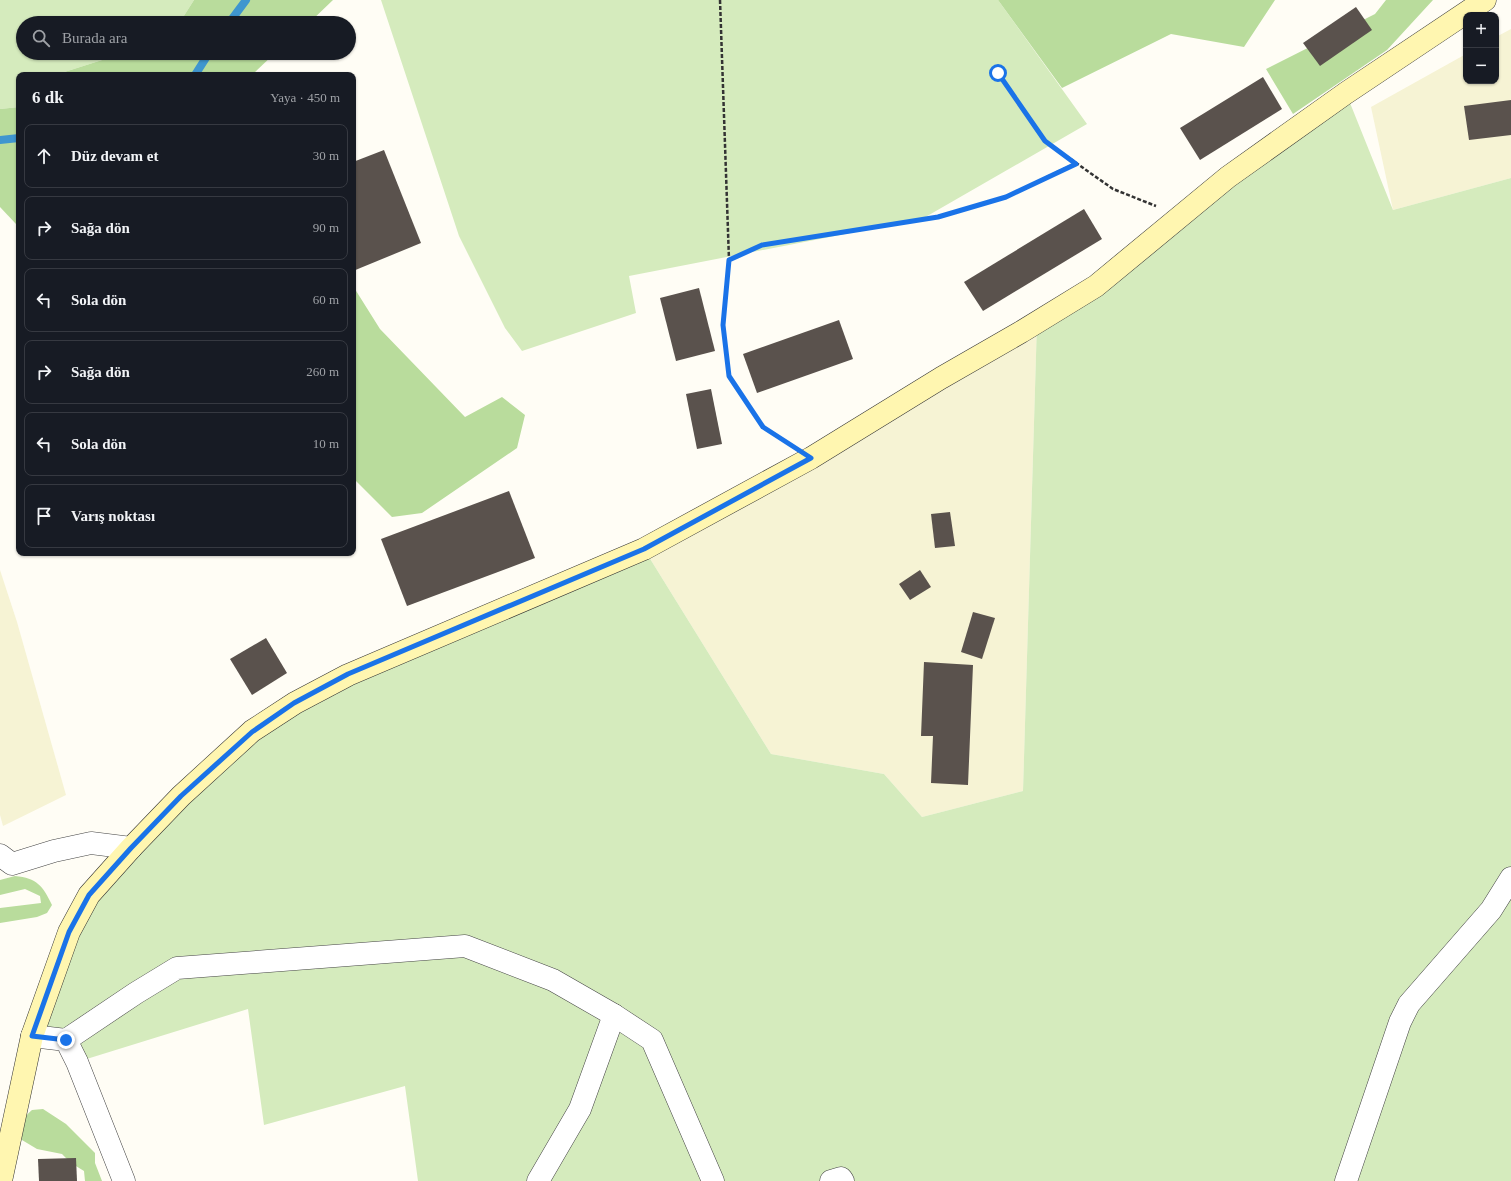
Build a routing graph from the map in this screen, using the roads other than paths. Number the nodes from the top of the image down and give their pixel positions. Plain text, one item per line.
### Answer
1 (1484, 0) edge
2 (131, 848) junction
3 (4, 862) edge
4 (1511, 878) edge
5 (614, 1015) junction
6 (32, 1036) junction
7 (66, 1040) junction
8 (1, 1181) edge
9 (124, 1181) edge
10 (538, 1181) edge
11 (713, 1181) edge
12 (831, 1181) edge
13 (843, 1181) edge
14 (1346, 1181) edge

1 - 2 street
2 - 3 street
2 - 6 street
4 - 14 street
5 - 7 street
5 - 10 street
5 - 11 street
6 - 7 street
6 - 8 street
7 - 9 street
12 - 13 street

